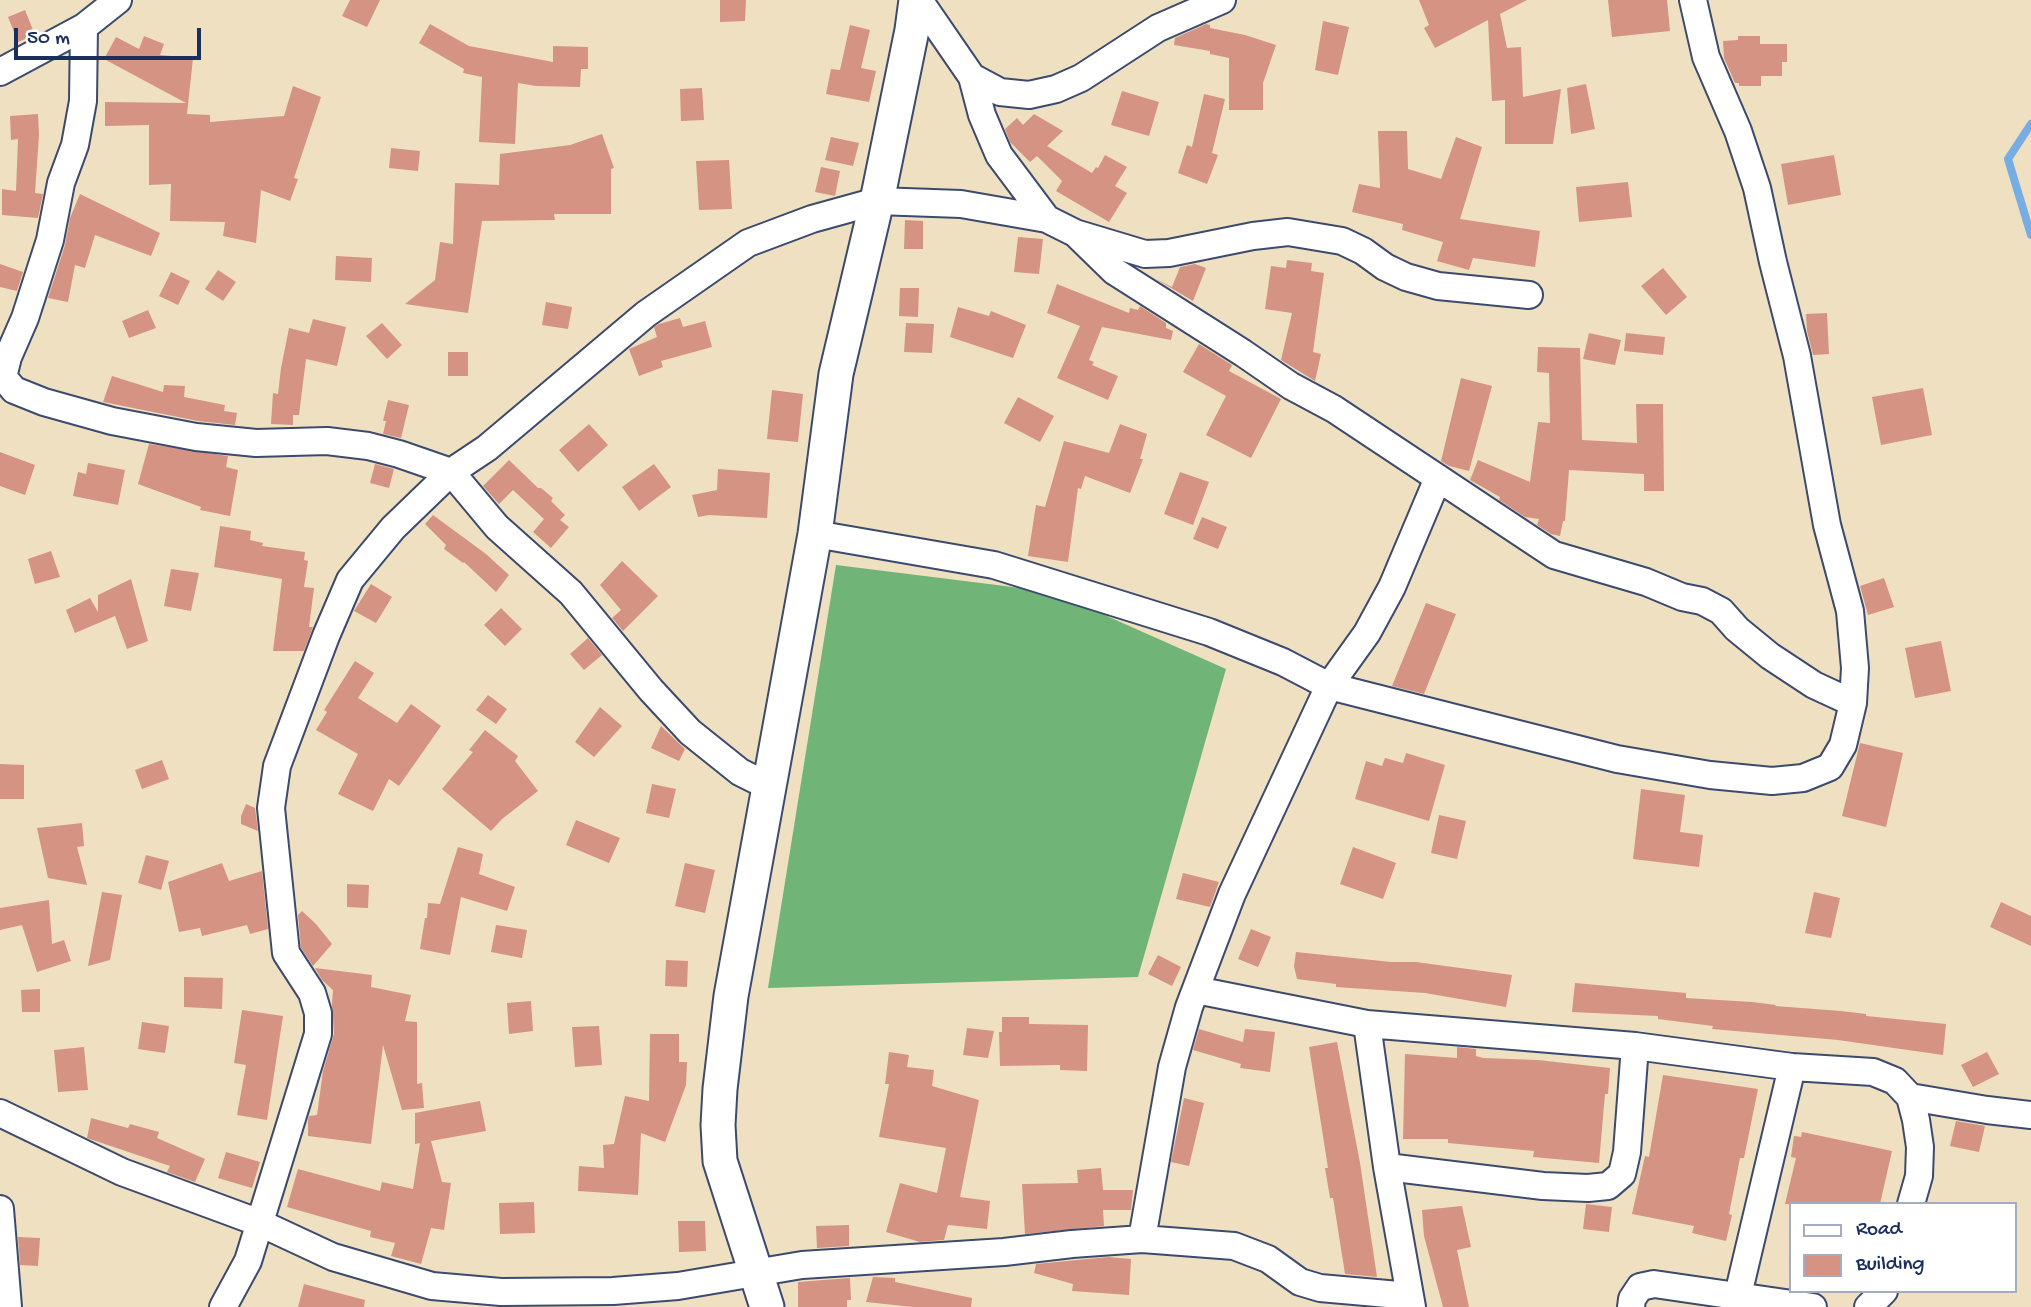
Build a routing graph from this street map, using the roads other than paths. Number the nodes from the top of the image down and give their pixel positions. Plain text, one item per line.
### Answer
1 (118, 0) edge
2 (918, 0) edge
3 (1693, 0) edge
4 (1205, 2) edge
5 (85, 27) junction
6 (0, 72) edge
7 (972, 77) junction
8 (877, 201) junction
9 (1047, 219) junction
10 (1075, 233) junction
11 (1529, 295) dead end
12 (451, 472) junction
13 (1438, 478) junction
14 (815, 534) junction
15 (1329, 686) junction
16 (1853, 703) junction
17 (770, 787) junction
18 (1196, 990) junction
19 (1367, 1024) junction
20 (1635, 1046) junction
21 (1791, 1067) junction
22 (1910, 1097) junction
23 (0, 1113) edge
24 (2031, 1115) edge
25 (1387, 1167) junction
26 (1912, 1202) edge
27 (0, 1209) edge
28 (260, 1223) junction
29 (1142, 1239) junction
30 (756, 1271) junction
31 (501, 1292) junction
32 (1882, 1293) edge
33 (1738, 1296) junction
34 (1411, 1301) edge
35 (8, 1307) edge
36 (223, 1307) edge
37 (533, 1307) edge
38 (767, 1307) edge
39 (1631, 1307) edge
40 (1813, 1307) edge
41 (1868, 1307) edge

1 - 5 street
2 - 7 street
2 - 8 street
3 - 16 street
4 - 7 street
5 - 6 street
5 - 12 street
7 - 9 street
8 - 9 street
8 - 12 street
8 - 14 street
9 - 10 street
10 - 11 street
10 - 13 street
12 - 17 street
12 - 28 street
13 - 15 street
13 - 16 street
14 - 15 street
14 - 17 street
15 - 16 street
15 - 18 street
17 - 30 street
18 - 19 street
18 - 29 street
19 - 20 street
19 - 25 street
20 - 21 street
20 - 25 street
21 - 22 street
21 - 33 street
22 - 24 street
22 - 26 street
23 - 28 street
25 - 34 street
27 - 35 street
28 - 31 street
28 - 36 street
29 - 30 street
29 - 34 street
30 - 31 street
30 - 38 street
31 - 37 street
32 - 41 street
33 - 39 street
33 - 40 street

